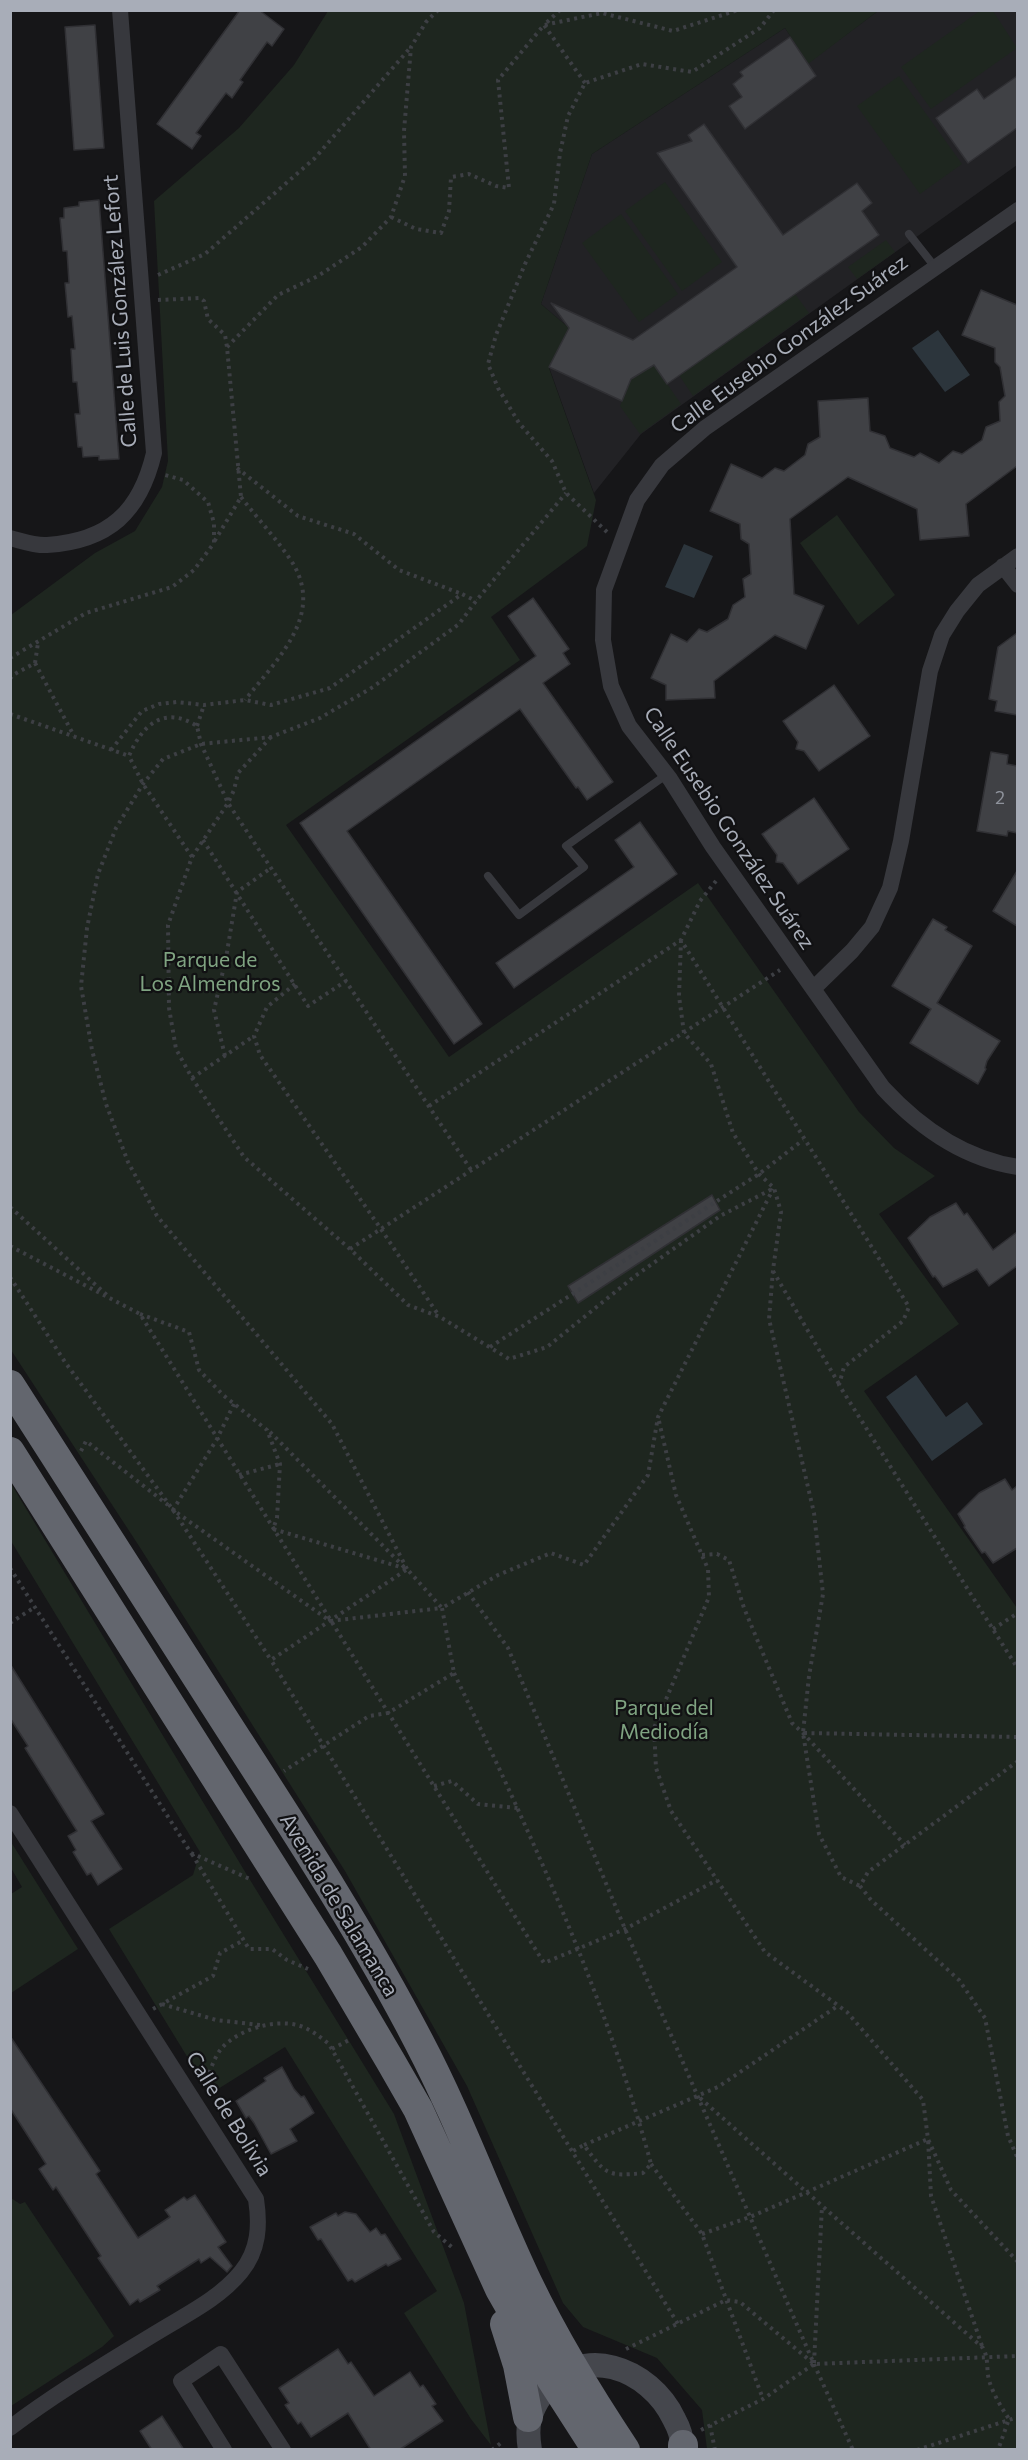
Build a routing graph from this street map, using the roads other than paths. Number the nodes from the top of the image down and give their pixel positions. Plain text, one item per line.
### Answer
1 (120, 10) edge
2 (1017, 210) edge
3 (909, 234) dead end
4 (935, 267) junction
5 (10, 538) edge
6 (1017, 556) edge
7 (1003, 566) junction
8 (1017, 585) edge
9 (666, 775) junction
10 (488, 876) dead end
11 (813, 989) junction
12 (1017, 1167) edge
13 (10, 1385) edge
14 (10, 1452) edge
15 (10, 1813) edge
16 (500, 2289) junction
17 (562, 2375) junction
18 (528, 2416) junction
19 (10, 2428) edge
20 (687, 2444) edge
21 (224, 2450) edge
22 (283, 2450) edge
23 (530, 2450) edge
24 (597, 2450) edge
25 (625, 2450) edge

1 - 5 street, Calle de Luis González Lefort
2 - 4 street, Calle Eusebio González Suárez
3 - 4 lane
4 - 9 street, Calle Eusebio González Suárez
6 - 7 street
7 - 8 street
7 - 11 street
9 - 10 lane
9 - 11 street, Calle Eusebio González Suárez
11 - 12 street, Calle Eusebio González Suárez
13 - 17 highway, Avenida de Salamanca
14 - 16 highway, Avenida de Salamanca
15 - 19 street, Calle de Bolivia
16 - 17 highway, Avenida de Salamanca
16 - 18 highway
17 - 18 main road
17 - 20 main road
17 - 24 highway, Avenida de Salamanca
17 - 25 highway, Avenida de Salamanca
18 - 23 main road
21 - 22 street

